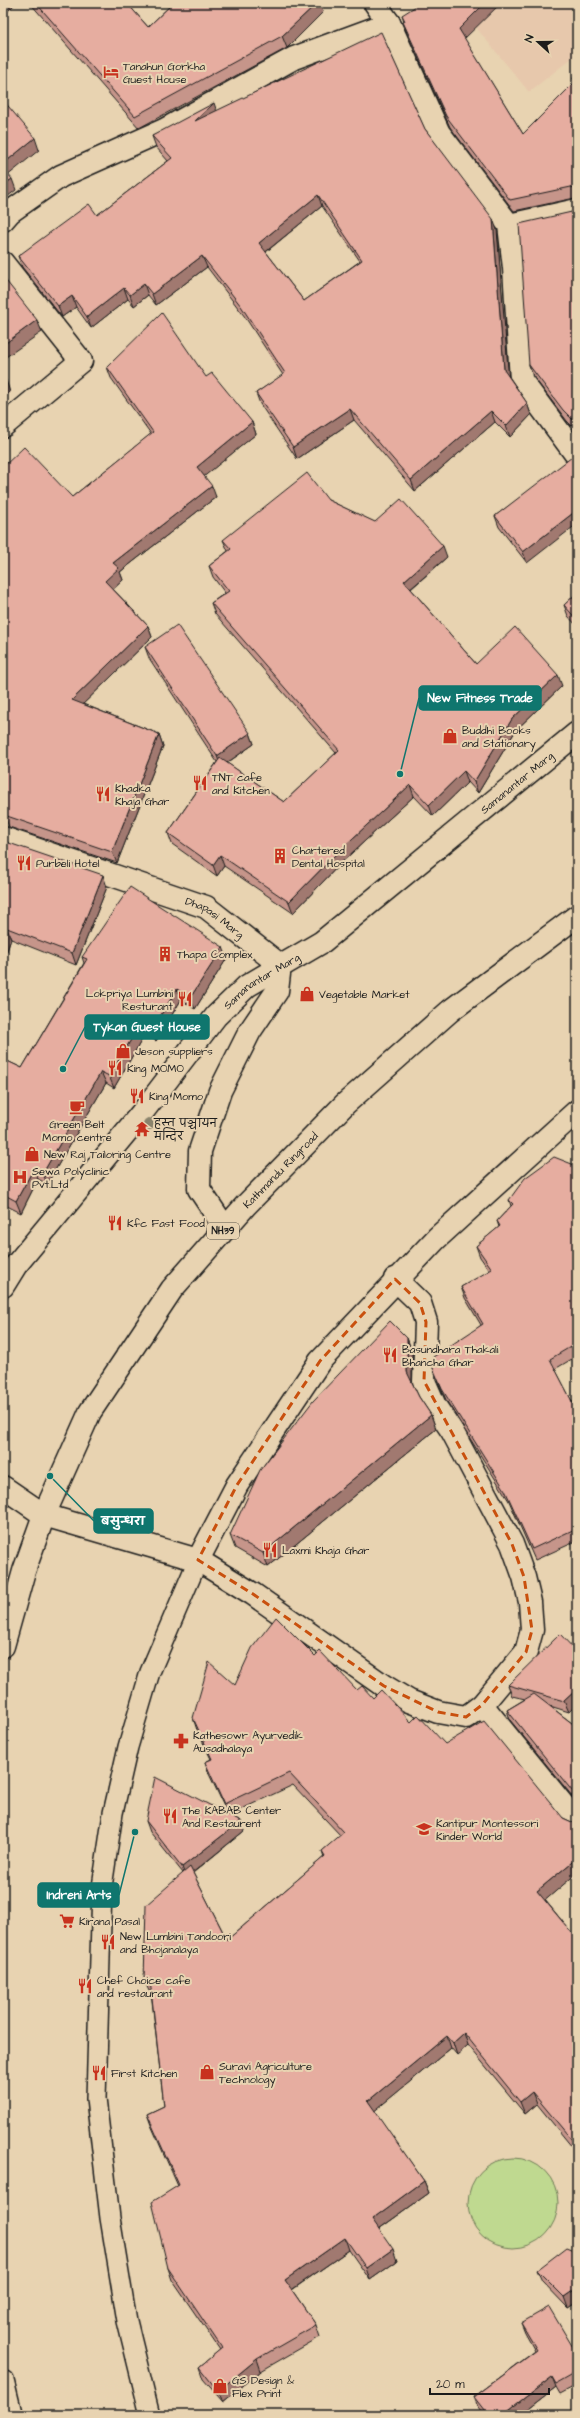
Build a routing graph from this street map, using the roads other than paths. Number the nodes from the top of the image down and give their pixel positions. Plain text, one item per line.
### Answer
1 (375, 3) edge
2 (389, 23) junction
3 (577, 210) edge
4 (3, 220) edge
5 (509, 225) junction
6 (3, 263) edge
7 (3, 426) edge
8 (577, 456) edge
9 (577, 733) edge
10 (3, 838) edge
11 (577, 916) edge
12 (280, 965) junction
13 (577, 1111) edge
14 (225, 1228) junction
15 (395, 1279) junction
16 (3, 1286) edge
17 (3, 1487) edge
18 (44, 1515) junction
19 (198, 1560) junction
20 (3, 1646) edge
21 (482, 1705) junction
22 (577, 1822) edge
23 (3, 2382) edge
24 (11, 2415) edge
25 (150, 2415) edge

1 - 2 main road
2 - 4 main road
2 - 5 main road
3 - 5 main road
5 - 8 main road
6 - 7 main road
9 - 12 main road, Samanantar Marg
10 - 12 main road, Dhapasi Marg
11 - 14 main road, Kathmandu Ringroad / NH39
12 - 14 main road
12 - 16 main road, Samanantar Marg
13 - 15 main road
14 - 18 main road, Kathmandu Ringroad / NH39
15 - 19 main road
15 - 21 main road
17 - 18 main road
18 - 19 main road
18 - 20 main road, Kathmandu Ringroad / NH39
19 - 21 main road
19 - 25 lane
21 - 22 main road
23 - 24 main road

